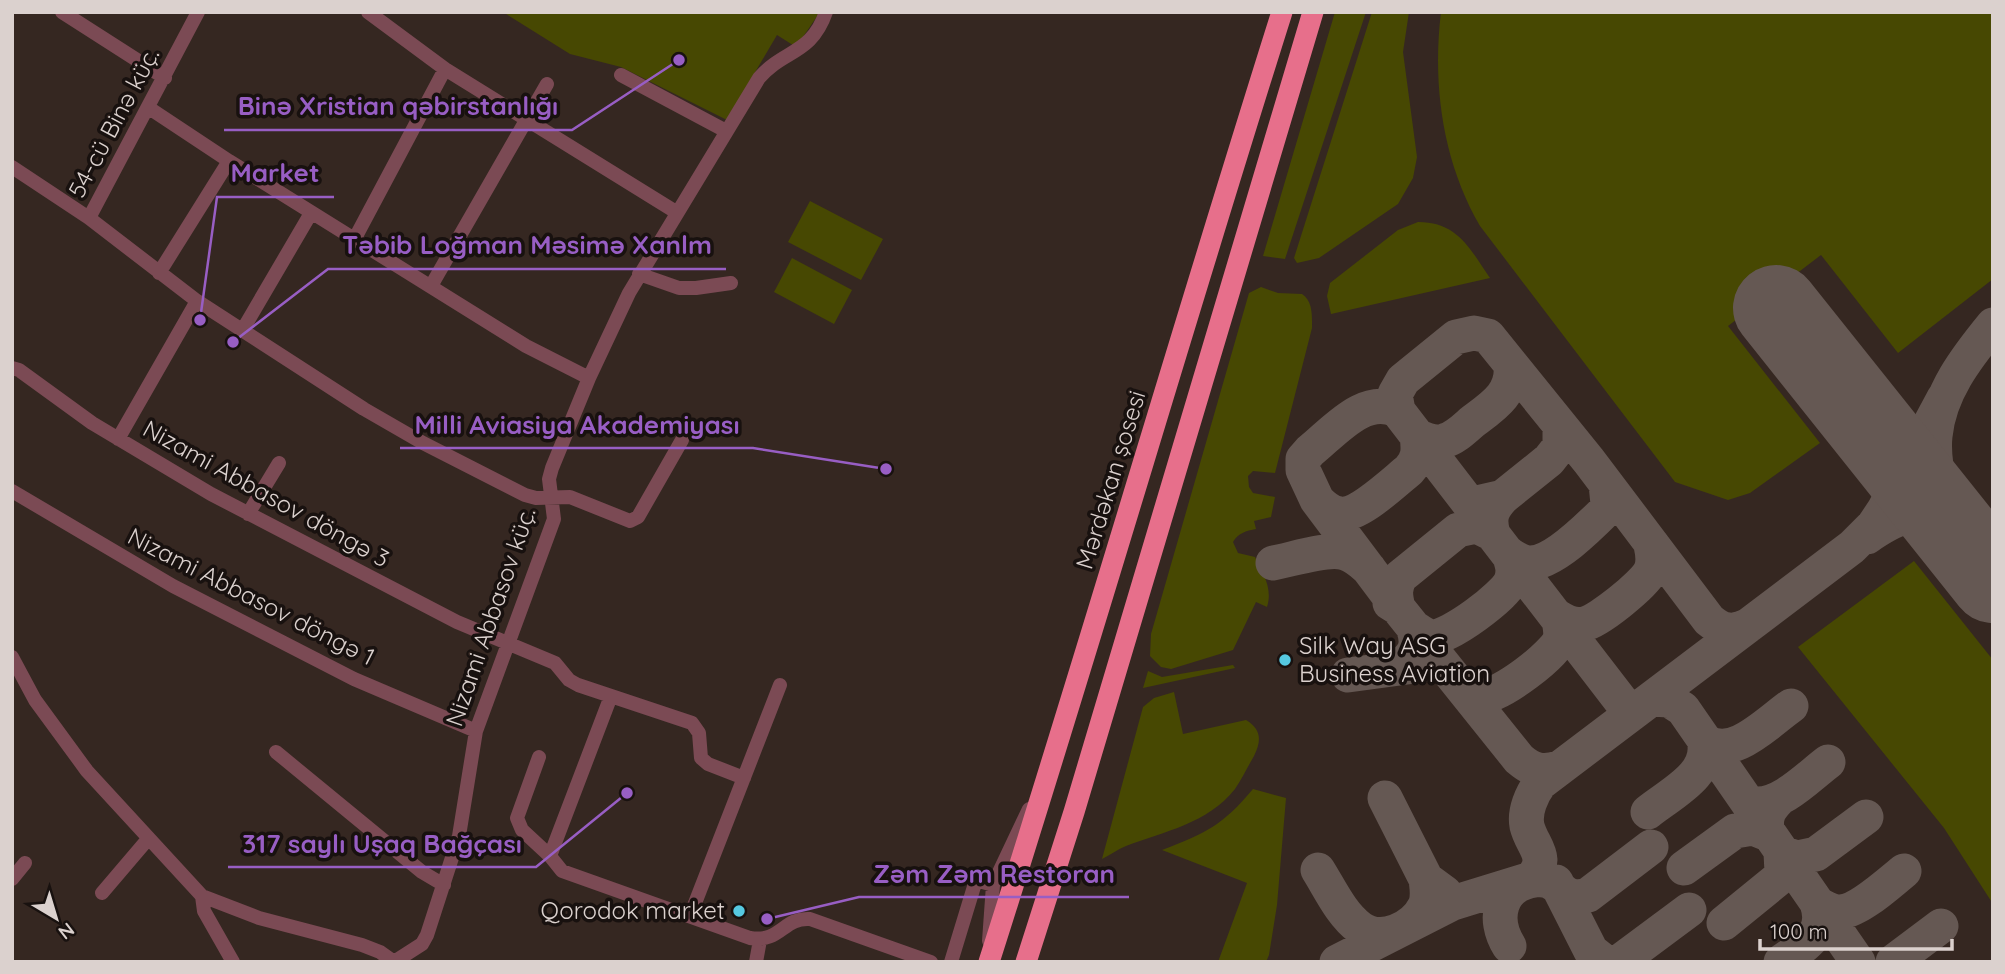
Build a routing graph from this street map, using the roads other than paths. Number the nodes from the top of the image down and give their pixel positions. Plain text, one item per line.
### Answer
1 (62, 12) edge
2 (198, 12) edge
3 (368, 12) edge
4 (826, 12) edge
5 (1276, 12) edge
6 (1282, 12) edge
7 (1313, 12) edge
8 (445, 69) junction
9 (621, 75) dead end
10 (1262, 76) junction
11 (165, 78) junction
12 (547, 83) dead end
13 (149, 108) junction
14 (526, 118) junction
15 (726, 131) junction
16 (229, 161) junction
17 (12, 167) edge
18 (676, 212) junction
19 (311, 213) junction
20 (89, 218) junction
21 (355, 240) junction
22 (159, 273) junction
23 (639, 274) junction
24 (731, 283) dead end
25 (431, 286) junction
26 (197, 301) junction
27 (242, 331) junction
28 (12, 368) edge
29 (589, 378) junction
30 (118, 439) junction
31 (682, 440) dead end
32 (279, 463) dead end
33 (12, 491) edge
34 (551, 497) junction
35 (248, 514) junction
36 (508, 643) junction
37 (12, 657) edge
38 (780, 685) dead end
39 (611, 696) junction
40 (476, 731) junction
41 (276, 752) dead end
42 (1055, 754) junction
43 (539, 757) dead end
44 (744, 778) junction
45 (148, 839) junction
46 (550, 856) junction
47 (25, 863) dead end
48 (12, 879) edge
49 (444, 885) junction
50 (993, 885) junction
51 (102, 893) dead end
52 (202, 896) junction
53 (690, 916) junction
54 (760, 940) junction
55 (231, 961) edge
56 (394, 962) edge
57 (756, 962) edge
58 (931, 962) edge
59 (951, 962) edge
60 (988, 962) edge
61 (1027, 962) edge

1 - 11 street
2 - 11 street, 54-cü Binə küç.
3 - 8 street
4 - 15 street, Nizami Abbasov küç.
5 - 10 street
6 - 10 highway, Mərdəkan şosesi
7 - 61 highway
8 - 14 street
8 - 21 street
9 - 15 street
10 - 42 highway, Mərdəkan şosesi
11 - 13 street, 54-cü Binə küç.
12 - 14 street
13 - 16 street
13 - 20 street, 54-cü Binə küç.
14 - 18 street
14 - 25 street
15 - 18 street, Nizami Abbasov küç.
16 - 19 street
16 - 22 street
17 - 20 street
18 - 23 street, Nizami Abbasov küç.
19 - 21 street
19 - 27 street
20 - 22 street
21 - 25 street
22 - 26 street
23 - 24 street
23 - 29 street, Nizami Abbasov küç.
25 - 29 street
26 - 27 street
26 - 30 street
27 - 34 street
28 - 30 street, Nizami Abbasov döngə 3
29 - 34 street, Nizami Abbasov küç.
30 - 35 street, Nizami Abbasov döngə 3
31 - 34 street
32 - 35 street
33 - 40 street, Nizami Abbasov döngə 1
34 - 36 street, Nizami Abbasov küç.
35 - 36 street, Nizami Abbasov döngə 3
36 - 39 street, Nizami Abbasov döngə 3
36 - 40 street, Nizami Abbasov küç.
37 - 45 street
38 - 44 street
39 - 44 street, Nizami Abbasov döngə 3
39 - 46 street
40 - 49 street, Nizami Abbasov küç.
41 - 49 street
42 - 50 street
42 - 60 highway, Mərdəkan şosesi
43 - 46 street
44 - 53 street
45 - 51 street
45 - 52 street
46 - 53 street
47 - 48 street
49 - 56 street, Nizami Abbasov küç.
50 - 59 street
50 - 60 street
52 - 55 street
52 - 56 street
53 - 54 street
54 - 57 street
54 - 58 street

